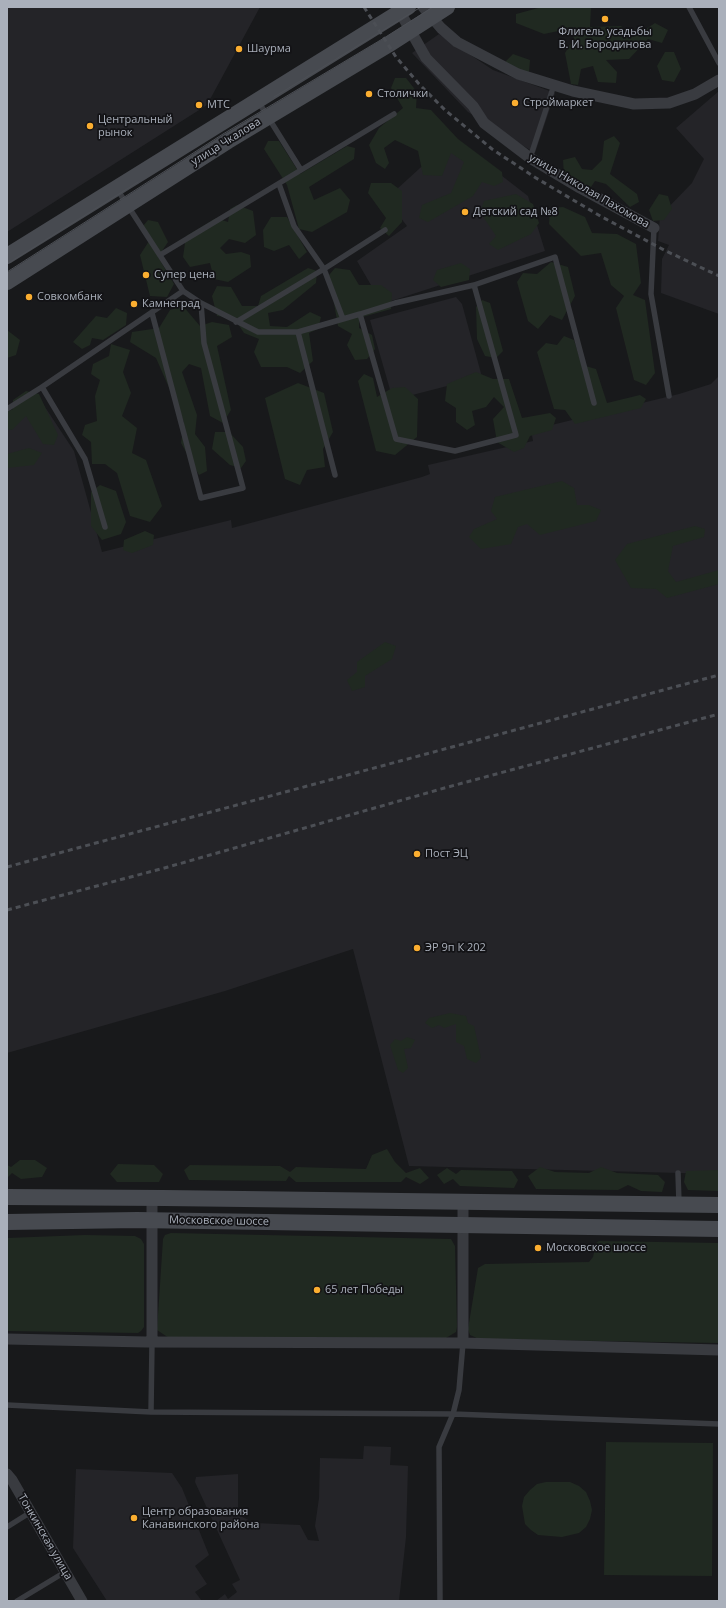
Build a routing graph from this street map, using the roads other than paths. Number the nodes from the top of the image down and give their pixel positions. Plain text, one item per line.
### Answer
1 (447, 7) edge
2 (689, 7) edge
3 (401, 9) edge
4 (427, 12) edge
5 (410, 31) junction
6 (719, 63) edge
7 (719, 80) edge
8 (554, 85) junction
9 (257, 101) junction
10 (394, 114) dead end
11 (267, 116) junction
12 (530, 158) junction
13 (301, 170) junction
14 (279, 184) junction
15 (116, 188) junction
16 (127, 205) junction
17 (654, 228) joint
18 (386, 230) dead end
19 (160, 255) junction
20 (7, 256) edge
21 (324, 269) junction
22 (7, 282) edge
23 (474, 285) junction
24 (183, 291) junction
25 (201, 303) junction
26 (152, 312) junction
27 (360, 314) junction
28 (343, 319) junction
29 (236, 322) junction
30 (298, 332) junction
31 (42, 387) junction
32 (668, 396) dead end
33 (594, 403) dead end
34 (7, 409) edge
35 (335, 475) dead end
36 (105, 527) dead end
37 (678, 1173) dead end
38 (7, 1197) edge
39 (152, 1198) junction
40 (463, 1201) junction
41 (678, 1205) junction
42 (719, 1205) edge
43 (152, 1220) junction
44 (7, 1222) edge
45 (463, 1225) junction
46 (719, 1229) edge
47 (7, 1339) edge
48 (152, 1342) junction
49 (463, 1343) junction
50 (719, 1350) edge
51 (7, 1405) edge
52 (151, 1412) junction
53 (453, 1414) junction
54 (719, 1424) edge
55 (9, 1479) edge
56 (31, 1512) junction
57 (7, 1527) edge
58 (66, 1572) junction
59 (17, 1601) edge
60 (82, 1601) edge
61 (440, 1601) edge

1 - 4 main road, улица Чкалова
2 - 6 lane
3 - 5 street, улица Николая Пахомова
3 - 9 main road, улица Чкалова
4 - 5 main road, улица Чкалова
4 - 8 street
5 - 11 main road, улица Чкалова
5 - 12 street, улица Николая Пахомова
7 - 8 street
8 - 12 lane
9 - 11 lane
9 - 15 main road, улица Чкалова
10 - 13 lane
11 - 13 lane
11 - 16 main road, улица Чкалова
12 - 17 street, улица Николая Пахомова
13 - 14 lane
14 - 19 lane
14 - 21 lane
15 - 16 lane
15 - 20 main road, улица Чкалова
16 - 19 lane
16 - 22 main road, улица Чкалова
17 - 32 lane
18 - 21 lane
19 - 24 lane
21 - 28 lane
21 - 29 lane
23 - 27 lane
23 - 27 lane
23 - 33 lane
24 - 25 lane
24 - 26 lane
25 - 26 lane
25 - 29 lane
26 - 31 lane
27 - 28 lane
28 - 30 lane
29 - 30 lane
30 - 35 lane
31 - 34 lane
31 - 36 lane
37 - 41 lane
38 - 39 main road, Московское шоссе
39 - 40 main road, Московское шоссе
39 - 43 street
40 - 41 main road, Московское шоссе
40 - 45 street
41 - 42 main road, Московское шоссе
43 - 44 main road, Московское шоссе
43 - 45 main road, Московское шоссе
43 - 48 street
45 - 46 main road, Московское шоссе
45 - 49 street
47 - 48 street
48 - 49 street
48 - 52 lane
49 - 50 street
49 - 53 lane
51 - 52 lane
52 - 53 lane
53 - 54 lane
53 - 61 lane
55 - 56 street, Тонкинская улица
56 - 57 lane
56 - 58 street, Тонкинская улица
58 - 59 lane
58 - 60 street, Тонкинская улица

